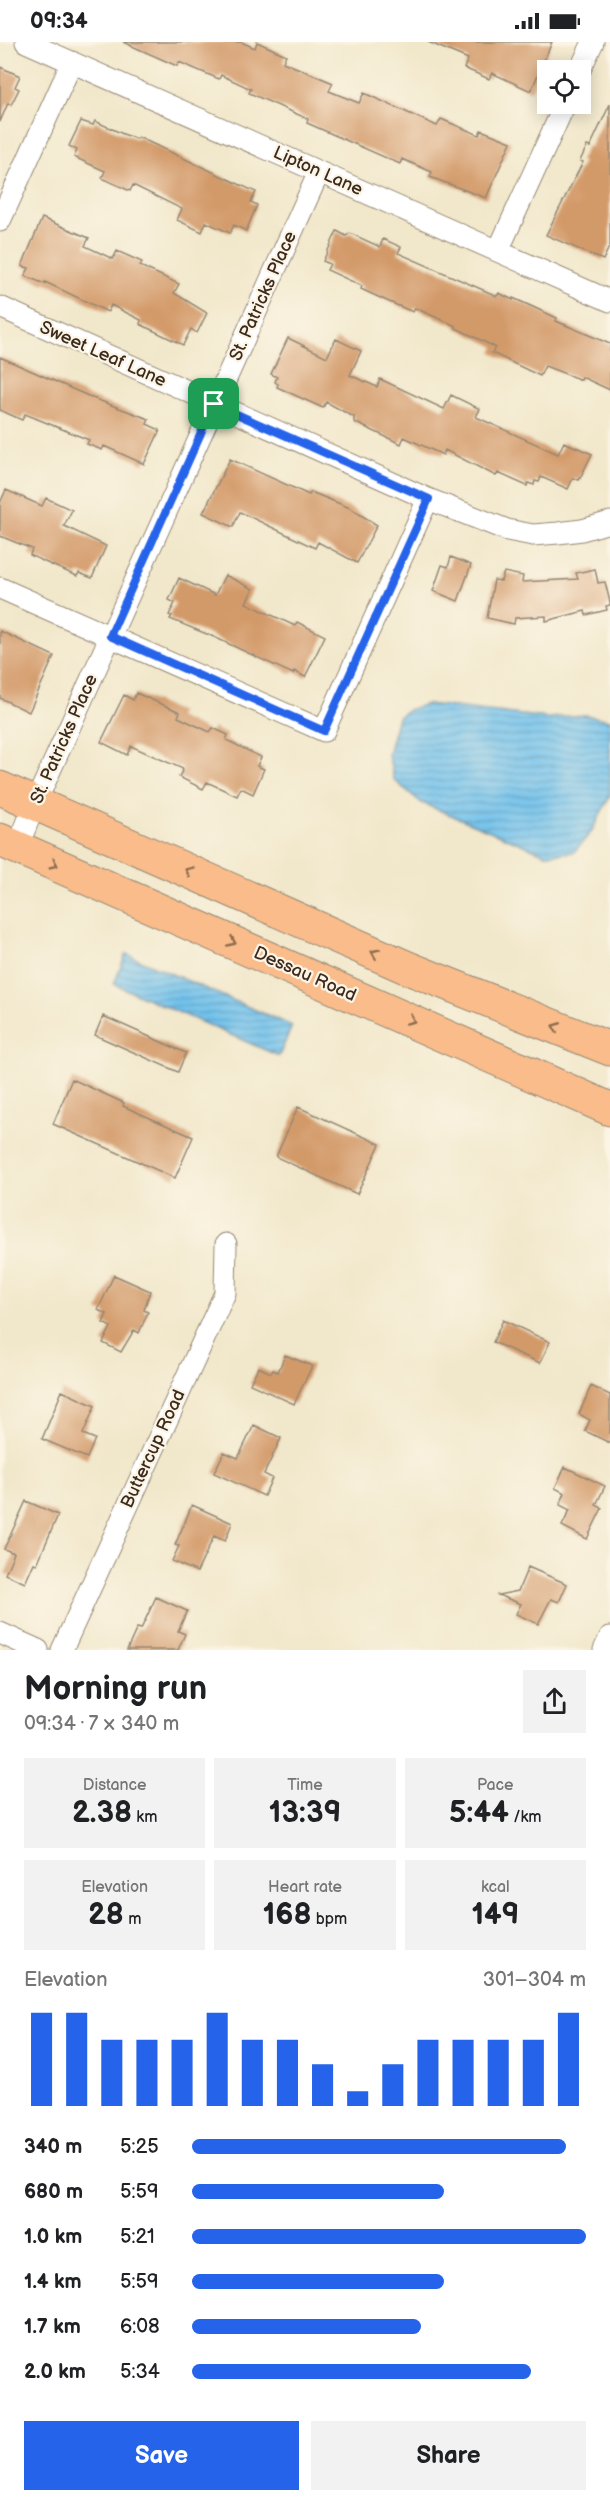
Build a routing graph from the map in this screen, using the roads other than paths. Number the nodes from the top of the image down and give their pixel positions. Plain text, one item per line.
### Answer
1 (26, 42) edge
2 (593, 42) edge
3 (585, 60) edge
4 (72, 62) junction
5 (560, 114) edge
6 (319, 172) junction
7 (0, 221) edge
8 (498, 251) junction
9 (610, 301) edge
10 (0, 307) edge
11 (214, 404) junction
12 (429, 499) junction
13 (610, 522) edge
14 (0, 588) edge
15 (110, 636) junction
16 (0, 788) edge
17 (35, 804) junction
18 (9, 844) edge
19 (610, 1049) edge
20 (610, 1109) edge
21 (226, 1245) dead end
22 (0, 1633) edge
23 (610, 1637) edge
24 (38, 1650) edge
25 (62, 1650) edge
26 (604, 1650) edge

1 - 4 street, Lipton Lane
2 - 3 street
4 - 6 street, Lipton Lane
4 - 7 street
5 - 8 street
6 - 8 street, Lipton Lane
6 - 11 street, St. Patricks Place
8 - 9 street, Lipton Lane
10 - 11 street, Sweet Leaf Lane
11 - 12 street, Sweet Leaf Lane
11 - 15 street, St. Patricks Place
12 - 13 street, Sweet Leaf Lane
12 - 15 street
14 - 15 street
15 - 17 street, St. Patricks Place
16 - 17 main road
17 - 18 street, St. Patricks Place
19 -> 17 main road
18 -> 20 main road, Dessau Road
21 - 25 street, Buttercup Road
22 - 24 street
23 - 26 street

